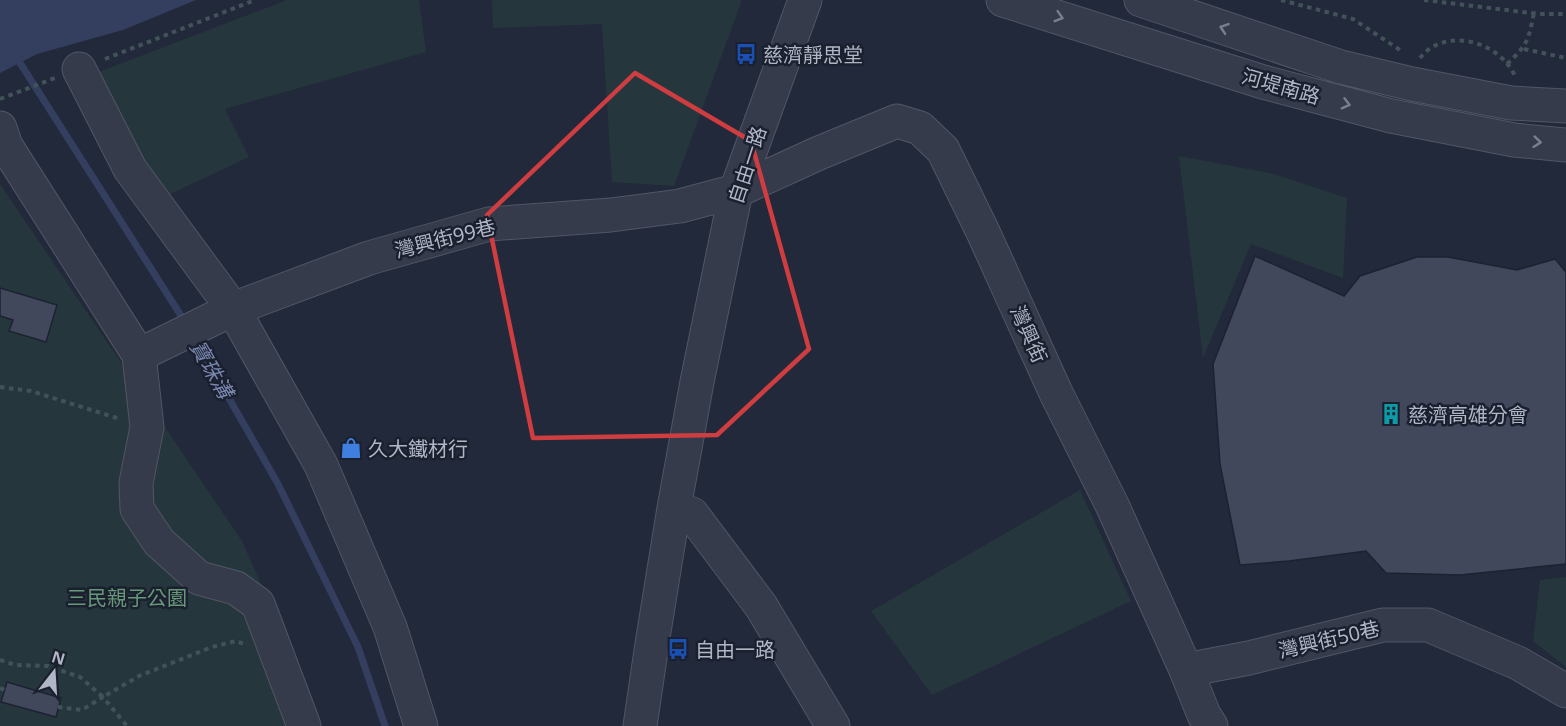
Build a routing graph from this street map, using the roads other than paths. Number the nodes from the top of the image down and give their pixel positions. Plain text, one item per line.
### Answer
1 (805, 0) edge
2 (1003, 0) edge
3 (1141, 0) edge
4 (1263, 41) junction
5 (79, 69) road end
6 (1251, 78) junction
7 (1447, 91) junction
8 (1566, 106) edge
9 (1440, 126) junction
10 (0, 128) edge
11 (1566, 146) edge
12 (736, 190) junction
13 (233, 309) junction
14 (139, 355) junction
15 (674, 508) junction
16 (1186, 670) junction
17 (1566, 691) edge
18 (304, 726) edge
19 (421, 726) edge
20 (640, 726) edge
21 (833, 726) edge
22 (1211, 726) edge

1 - 12 street, 自由一路
2 -> 6 street, 河堤南路
4 -> 3 street, 河堤南路
4 - 6 street
4 - 7 street, 河堤南路
5 - 13 street
6 -> 9 street, 河堤南路
7 - 8 street, 河堤南路
7 - 9 street
9 -> 11 street, 河堤南路
10 - 14 street
12 - 13 street, 灣興街99巷
12 - 15 street, 自由一路
12 - 16 street, 灣興街
13 - 14 street, 灣興街99巷
13 - 19 street
14 - 18 street
15 - 20 street, 自由一路
15 - 21 street
16 - 17 street, 灣興街50巷
16 - 22 street, 灣興街

